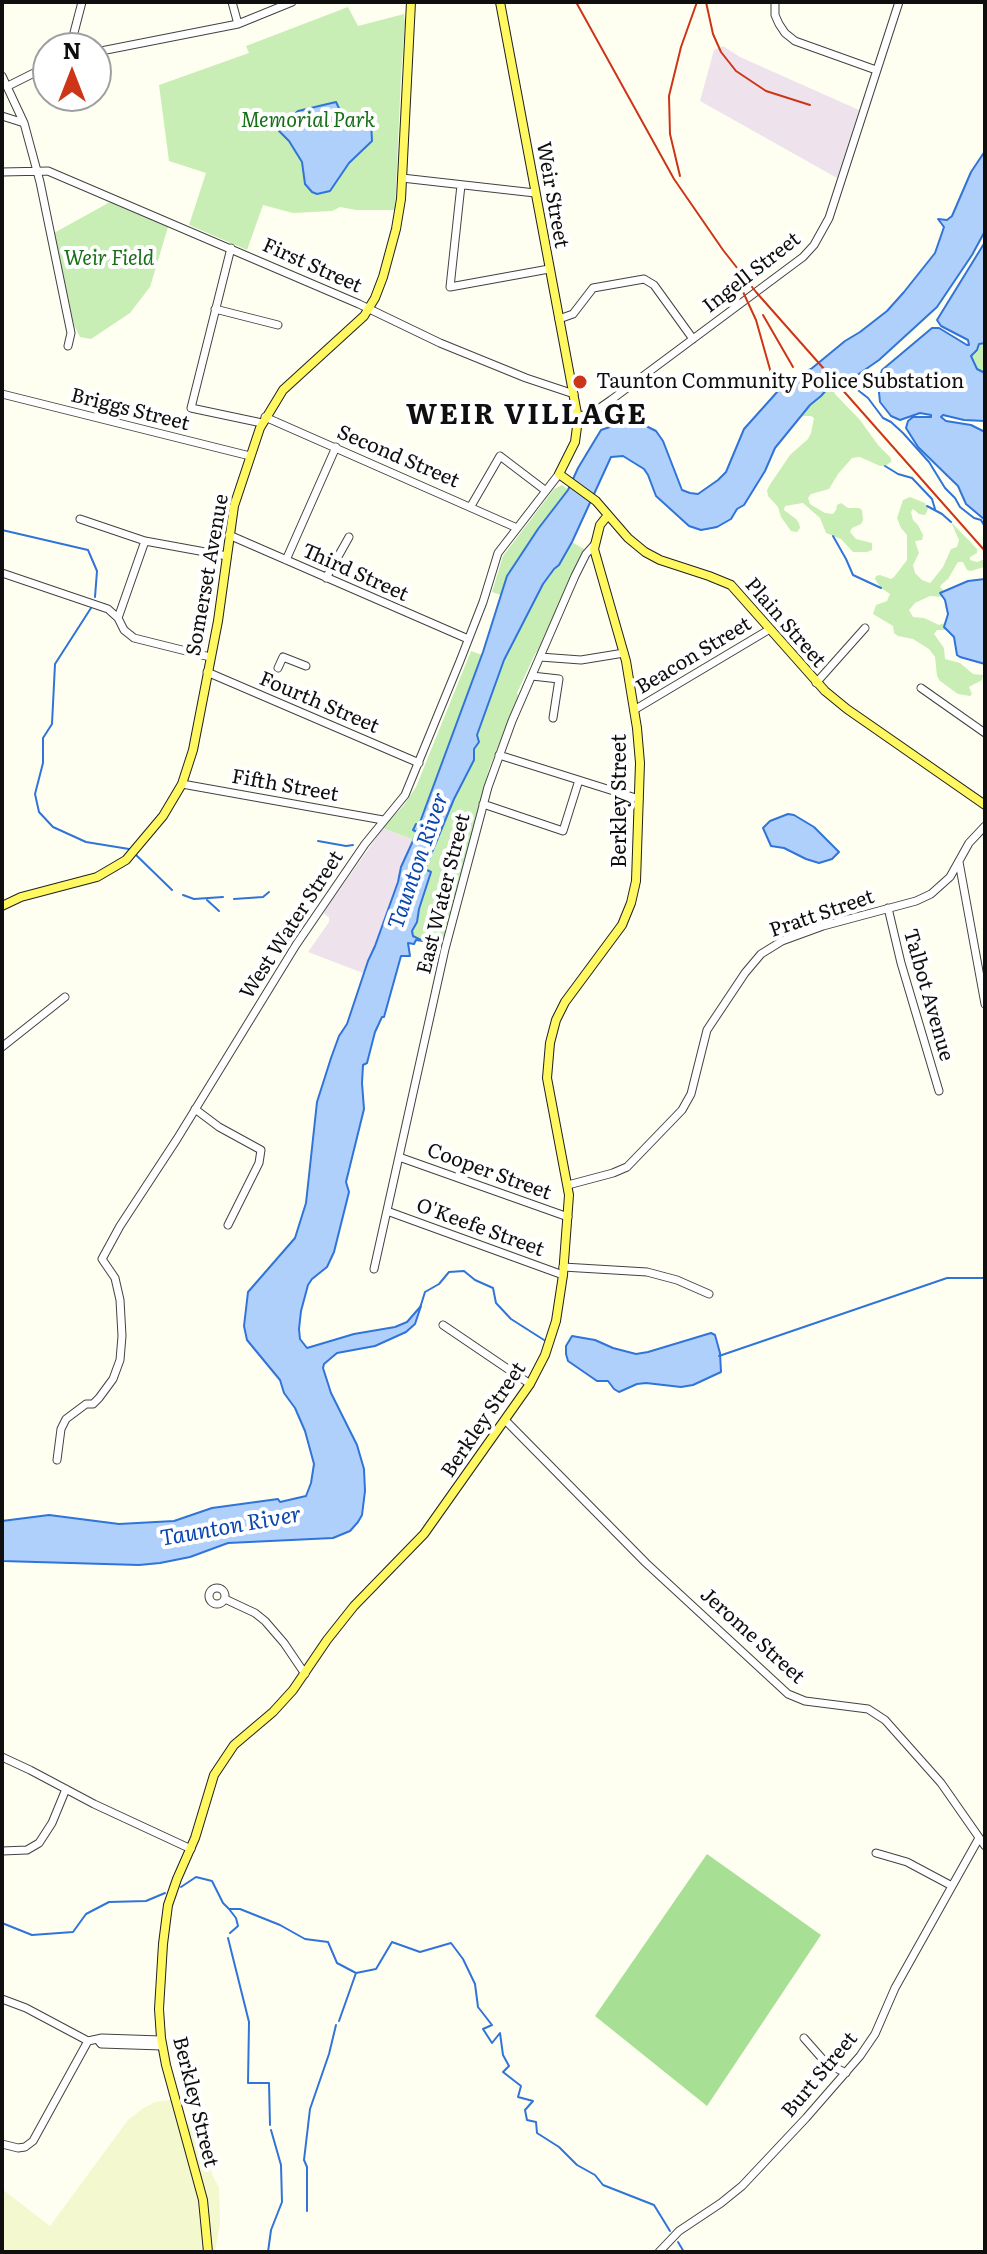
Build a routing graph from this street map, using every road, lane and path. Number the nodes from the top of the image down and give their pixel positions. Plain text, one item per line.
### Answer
1 (82, 2) edge
2 (232, 2) edge
3 (292, 2) edge
4 (411, 2) edge
5 (500, 2) edge
6 (775, 2) edge
7 (899, 2) edge
8 (238, 24) junction
9 (74, 32) edge
10 (112, 49) edge
11 (876, 70) junction
12 (32, 74) edge
13 (2, 76) edge
14 (8, 86) junction
15 (2, 116) edge
16 (24, 123) junction
17 (37, 170) junction
18 (2, 172) edge
19 (402, 178) junction
20 (461, 185) junction
21 (535, 193) junction
22 (231, 248) junction
23 (549, 269) junction
24 (215, 309) junction
25 (369, 309) junction
26 (559, 319) junction
27 (278, 325) dead end
28 (693, 339) junction
29 (68, 346) dead end
30 (2, 394) edge
31 (574, 394) junction
32 (578, 416) junction
33 (264, 420) junction
34 (336, 447) junction
35 (250, 456) junction
36 (559, 474) junction
37 (546, 491) junction
38 (471, 506) junction
39 (610, 518) junction
40 (80, 519) dead end
41 (517, 528) junction
42 (229, 535) junction
43 (349, 537) dead end
44 (596, 540) junction
45 (145, 541) junction
46 (227, 556) junction
47 (286, 560) junction
48 (2, 573) edge
49 (326, 578) junction
50 (118, 618) junction
51 (865, 628) dead end
52 (770, 629) junction
53 (468, 639) junction
54 (624, 653) junction
55 (210, 657) junction
56 (540, 657) junction
57 (306, 666) dead end
58 (278, 668) dead end
59 (207, 672) junction
60 (532, 676) junction
61 (816, 683) junction
62 (921, 688) dead end
63 (634, 710) junction
64 (553, 718) dead end
65 (985, 733) edge
66 (499, 755) junction
67 (419, 763) junction
68 (579, 780) junction
69 (182, 784) junction
70 (639, 799) junction
71 (483, 804) junction
72 (985, 805) edge
73 (383, 820) junction
74 (985, 826) edge
75 (959, 862) junction
76 (2, 906) edge
77 (888, 908) junction
78 (65, 997) dead end
79 (985, 1004) edge
80 (2, 1047) edge
81 (939, 1091) dead end
82 (195, 1109) junction
83 (399, 1157) junction
84 (568, 1185) junction
85 (387, 1211) junction
86 (568, 1217) junction
87 (228, 1225) dead end
88 (374, 1269) dead end
89 (563, 1271) junction
90 (709, 1294) dead end
91 (443, 1325) dead end
92 (530, 1384) junction
93 (506, 1421) junction
94 (57, 1460) dead end
95 (225, 1599) dead end
96 (305, 1674) junction
97 (2, 1757) edge
98 (66, 1789) junction
99 (979, 1838) junction
100 (985, 1846) edge
101 (191, 1849) junction
102 (2, 1851) edge
103 (876, 1853) dead end
104 (952, 1886) junction
105 (2, 1999) edge
106 (804, 2038) dead end
107 (88, 2041) junction
108 (161, 2043) junction
109 (846, 2073) junction
110 (2, 2144) edge
111 (208, 2252) edge
112 (659, 2252) edge

1 - 9 street
2 - 8 street
3 - 8 street
4 - 19 main road, Somerset Avenue
5 - 21 main road, Weir Street
6 - 11 street
7 - 11 street, Ingell Street
8 - 10 street
11 - 28 street, Ingell Street
12 - 14 street
13 - 14 street
14 - 16 street
15 - 16 street
16 - 17 street
17 - 18 street
17 - 22 street, First Street
17 - 29 street
19 - 20 street
19 - 25 main road, Somerset Avenue
20 - 21 street
20 - 23 street
21 - 23 main road, Weir Street
22 - 24 street
22 - 25 street, First Street
23 - 26 main road, Weir Street
24 - 27 street
24 - 33 street, Second Street
25 - 31 street, First Street
25 - 33 main road, Somerset Avenue
26 - 28 street
26 - 31 main road, Weir Street
28 - 32 street, Ingell Street
30 - 35 street, Briggs Street
31 - 32 main road, West Water Street
32 - 36 main road, West Water Street
33 - 34 street, Second Street
33 - 35 main road, Somerset Avenue
34 - 38 street, Second Street
34 - 47 street
35 - 42 main road, Somerset Avenue
36 - 37 street, West Water Street
36 - 39 main road, Plain Street
37 - 38 street
37 - 41 street, West Water Street
38 - 41 street, Second Street
39 - 44 main road, East Water Street
39 - 52 main road, Plain Street
40 - 45 street
41 - 53 street, West Water Street
42 - 46 main road, Somerset Avenue
42 - 47 street, Third Street
43 - 49 street
44 - 54 main road, Berkley Street
44 - 56 street, East Water Street
45 - 46 street
45 - 50 street
46 - 55 main road, Somerset Avenue
47 - 49 street, Third Street
48 - 50 street
49 - 53 street, Third Street
50 - 55 street
51 - 61 street
52 - 61 main road, Plain Street
52 - 63 street, Beacon Street
53 - 67 street, West Water Street
54 - 56 street
54 - 63 main road, Berkley Street
55 - 59 main road, Somerset Avenue
56 - 60 street, East Water Street
57 - 58 street
59 - 67 street, Fourth Street
59 - 69 main road, Somerset Avenue
60 - 64 street
60 - 66 street, East Water Street
61 - 72 main road, Plain Street
62 - 65 street
63 - 70 main road, Berkley Street
66 - 68 street
66 - 71 street, East Water Street
67 - 73 street, West Water Street
68 - 70 street
68 - 71 street
69 - 73 street, Fifth Street
69 - 76 main road, Somerset Avenue
70 - 84 main road, Berkley Street
71 - 83 street, East Water Street
73 - 82 street, West Water Street
74 - 75 street, Pratt Street
75 - 77 street, Pratt Street
75 - 79 street
77 - 81 street, Talbot Avenue
77 - 84 street, Pratt Street
78 - 80 street
82 - 87 street
82 - 94 street, West Water Street
83 - 85 street, East Water Street
83 - 86 street, Cooper Street
84 - 86 main road, Berkley Street
85 - 88 street, East Water Street
85 - 89 street, O'Keefe Street
86 - 89 main road, Berkley Street
89 - 90 street, O'Keefe Street
89 - 92 main road, Berkley Street
91 - 92 street
92 - 93 main road, Berkley Street
93 - 96 main road, Berkley Street
93 - 99 street, Jerome Street
95 - 96 street
96 - 101 main road, Berkley Street
97 - 98 street
98 - 101 street
98 - 102 street
99 - 100 street, Jerome Street
99 - 104 street, Burt Street
101 - 108 main road, Berkley Street
103 - 104 street
104 - 109 street, Burt Street
105 - 107 street
106 - 109 street
107 - 108 street
107 - 110 street
108 - 111 main road, Berkley Street
109 - 112 street, Burt Street

